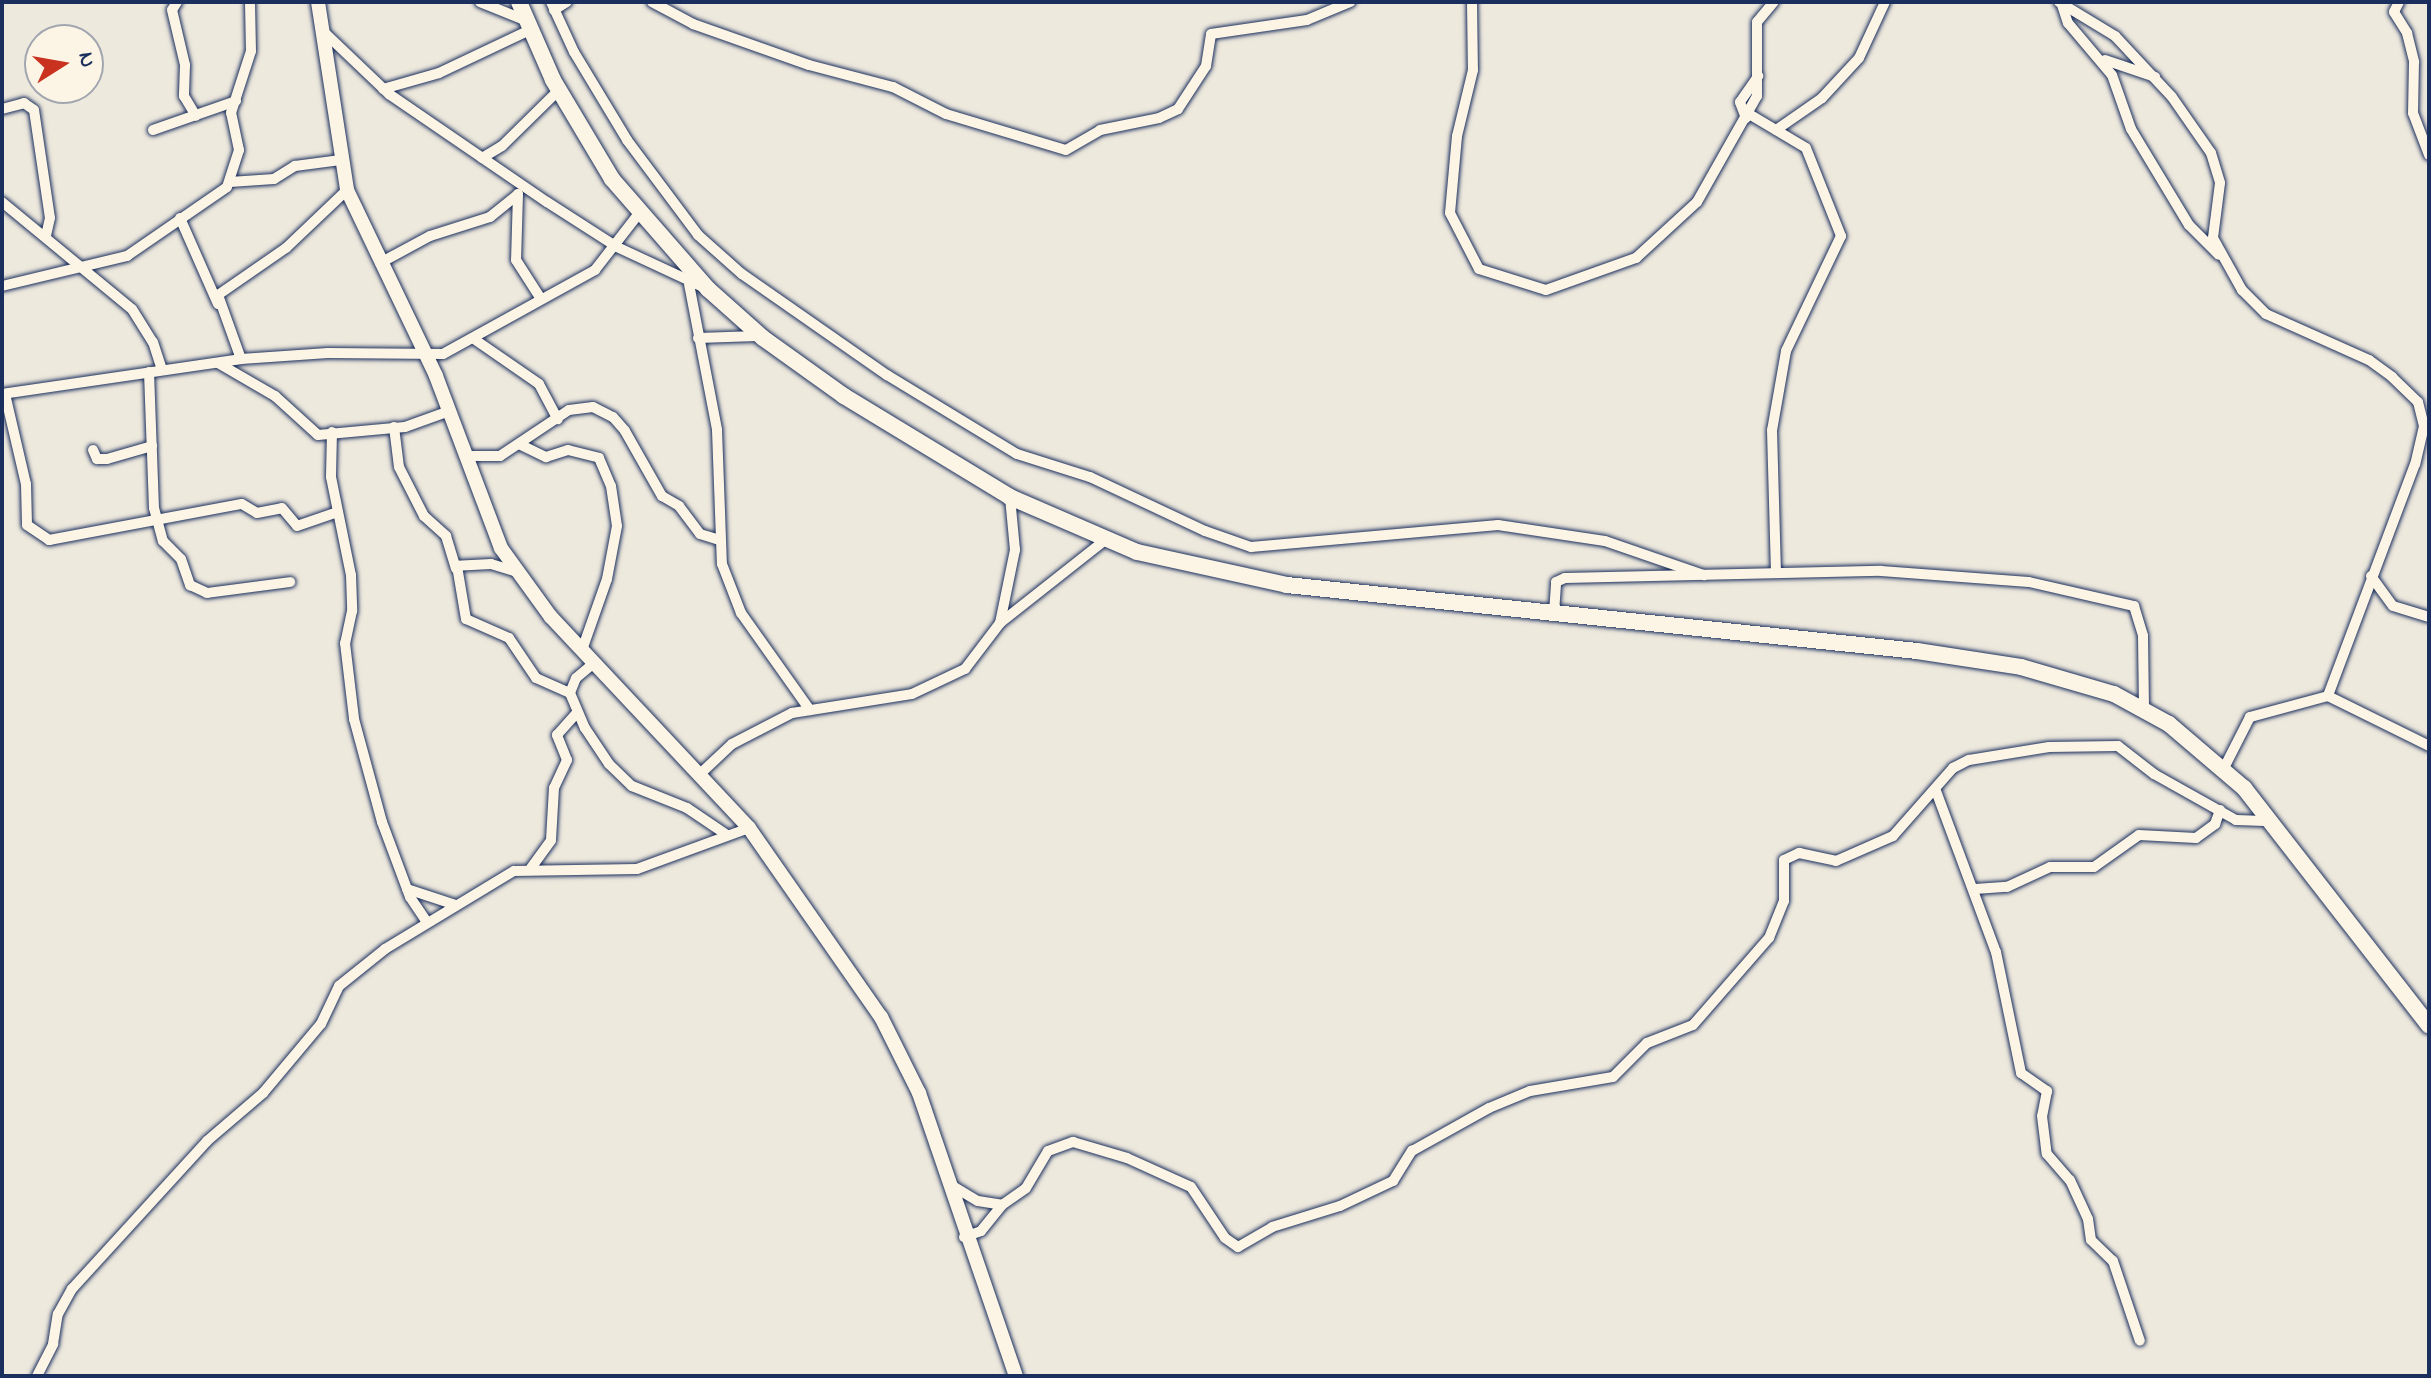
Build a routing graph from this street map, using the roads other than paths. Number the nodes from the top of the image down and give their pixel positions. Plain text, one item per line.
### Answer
1 (177, 2) edge
2 (250, 2) edge
3 (318, 2) edge
4 (480, 2) edge
5 (519, 2) edge
6 (567, 2) edge
7 (652, 2) edge
8 (1350, 2) edge
9 (1472, 2) edge
10 (1774, 2) edge
11 (1885, 2) edge
12 (2399, 2) edge
13 (2061, 3) edge
14 (553, 6) edge
15 (528, 25) junction
16 (322, 31) junction
17 (2102, 58) junction
18 (2155, 77) junction
19 (383, 89) junction
20 (559, 90) junction
21 (236, 101) junction
22 (2, 109) edge
23 (196, 116) junction
24 (1747, 116) junction
25 (153, 130) dead end
26 (1776, 130) junction
27 (2428, 151) edge
28 (482, 158) junction
29 (341, 160) junction
30 (230, 182) junction
31 (347, 190) junction
32 (522, 190) junction
33 (2, 202) edge
34 (640, 212) junction
35 (180, 218) junction
36 (46, 235) junction
37 (617, 247) junction
38 (2220, 257) junction
39 (380, 263) junction
40 (82, 265) junction
41 (689, 284) junction
42 (2, 286) edge
43 (708, 289) junction
44 (541, 299) junction
45 (219, 305) junction
46 (698, 338) junction
47 (763, 338) junction
48 (474, 339) junction
49 (426, 354) junction
50 (241, 359) junction
51 (216, 362) junction
52 (162, 370) junction
53 (149, 372) junction
54 (4, 394) edge
55 (447, 412) junction
56 (558, 419) junction
57 (2425, 419) edge
58 (394, 427) junction
59 (332, 432) junction
60 (521, 445) junction
61 (152, 446) junction
62 (93, 450) dead end
63 (465, 456) junction
64 (1010, 497) junction
65 (338, 512) junction
66 (158, 523) junction
67 (720, 540) junction
68 (1104, 541) junction
69 (456, 568) junction
70 (514, 571) junction
71 (1776, 573) junction
72 (1704, 575) junction
73 (2371, 576) junction
74 (290, 582) dead end
75 (1554, 613) junction
76 (2429, 617) edge
77 (1000, 623) junction
78 (582, 650) junction
79 (594, 663) junction
80 (570, 693) junction
81 (2328, 696) junction
82 (810, 710) junction
83 (2144, 711) junction
84 (577, 713) junction
85 (2429, 746) edge
86 (2224, 768) junction
87 (700, 774) junction
88 (1936, 791) junction
89 (2220, 810) junction
90 (2271, 821) junction
91 (749, 828) junction
92 (727, 835) junction
93 (531, 868) junction
94 (407, 889) junction
95 (1975, 889) junction
96 (456, 905) junction
97 (427, 922) junction
98 (2429, 1026) edge
99 (948, 1183) junction
100 (1002, 1205) junction
101 (964, 1237) junction
102 (2140, 1341) dead end
103 (37, 1376) edge
104 (1016, 1376) edge

1 - 23 street
2 - 21 street
3 - 16 street
4 - 15 street
5 - 15 main road
6 - 14 street
7 - 8 street
9 - 24 street
10 - 24 street
11 - 26 street
12 - 27 street
13 - 17 street
13 - 18 street
14 - 72 street
15 - 19 street
15 - 20 main road
16 - 19 street
16 - 29 street
17 - 18 street
17 - 38 street
18 - 38 street
19 - 28 street
20 - 28 street
20 - 34 main road
21 - 23 street
21 - 30 street
22 - 36 street
23 - 25 street
24 - 26 street
26 - 71 street
28 - 32 street
29 - 30 street
29 - 31 street
30 - 35 street
31 - 39 street
31 - 45 street
32 - 37 street
32 - 39 street
32 - 44 street
33 - 36 street
34 - 37 street
34 - 43 main road
35 - 40 street
35 - 45 street
36 - 40 street
37 - 41 street
37 - 44 street
38 - 57 street
39 - 49 street
40 - 42 street
40 - 52 street
41 - 43 street
41 - 46 street
43 - 47 main road
44 - 48 street
45 - 50 street
46 - 47 street
46 - 67 street
47 - 64 main road
48 - 49 street
48 - 56 street
49 - 50 street
49 - 55 street
50 - 51 street
51 - 52 street
51 - 59 street
52 - 53 street
53 - 54 street
53 - 61 street
54 - 66 street
55 - 58 street
55 - 63 street
56 - 60 street
56 - 67 street
57 - 73 street
58 - 59 street
58 - 69 street
59 - 65 street
60 - 63 street
60 - 78 street
61 - 62 street
61 - 66 street
63 - 70 street
64 - 68 main road
64 - 77 street
65 - 66 street
65 - 94 street
66 - 74 street
67 - 82 street
68 - 75 main road
68 - 77 street
69 - 70 street
69 - 80 street
70 - 78 street
71 - 72 street
71 - 83 street
72 - 75 street
73 - 76 street
73 - 81 street
75 - 83 main road
77 - 82 street
78 - 79 street
79 - 80 street
79 - 87 street
80 - 84 street
81 - 85 street
81 - 86 street
82 - 87 street
83 - 86 main road
84 - 92 street
84 - 93 street
86 - 90 main road
87 - 91 street
88 - 89 street
88 - 95 street
88 - 100 street
89 - 90 street
89 - 95 street
90 - 98 main road
91 - 92 street
91 - 99 street
92 - 93 street
93 - 96 street
94 - 96 street
94 - 97 street
95 - 102 street
96 - 97 street
97 - 103 street
99 - 100 street
99 - 101 street
100 - 101 street
101 - 104 street

